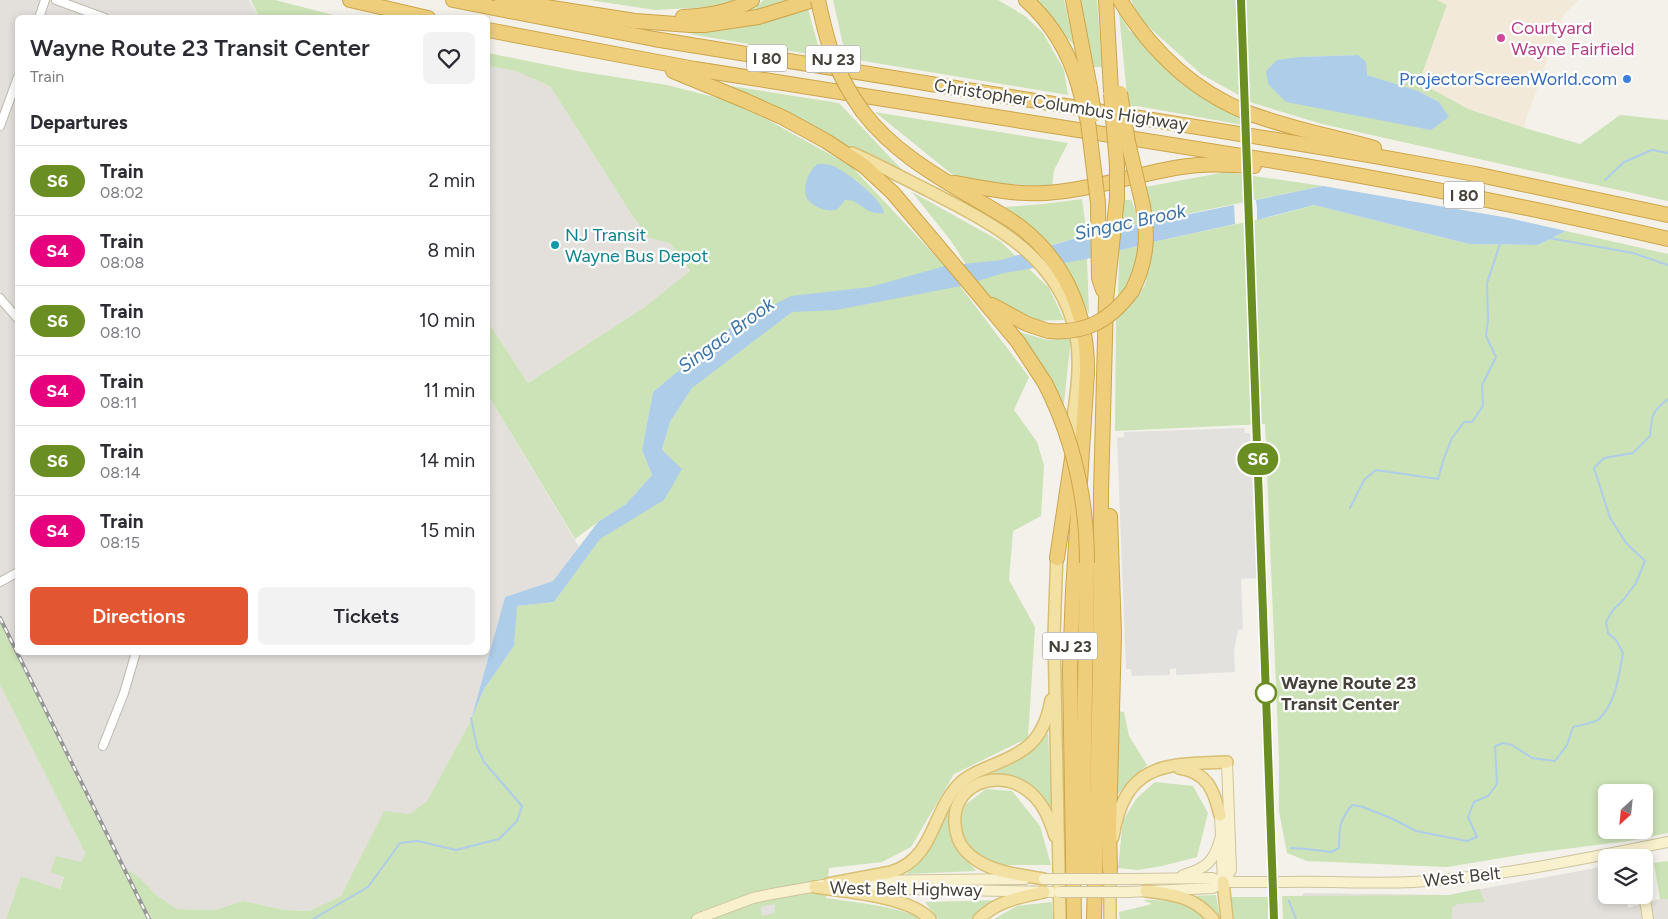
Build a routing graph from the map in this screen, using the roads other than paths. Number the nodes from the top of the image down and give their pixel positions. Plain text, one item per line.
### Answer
1 (45, 0) edge
2 (56, 0) edge
3 (350, 0) edge
4 (453, 0) edge
5 (502, 0) edge
6 (752, 0) edge
7 (814, 0) edge
8 (818, 0) edge
9 (826, 0) edge
10 (1026, 0) edge
11 (1073, 0) edge
12 (1120, 0) edge
13 (1106, 3) edge
14 (40, 15) edge
15 (97, 15) edge
16 (415, 15) edge
17 (609, 17) junction
18 (490, 30) edge
19 (645, 60) junction
20 (15, 85) edge
21 (1085, 87) junction
22 (1115, 92) junction
23 (863, 112) junction
24 (0, 126) edge
25 (826, 141) junction
26 (1305, 166) junction
27 (1475, 174) junction
28 (949, 182) junction
29 (1668, 215) edge
30 (1668, 239) edge
31 (1051, 268) junction
32 (0, 298) edge
33 (981, 298) junction
34 (1106, 300) junction
35 (15, 316) edge
36 (1086, 373) junction
37 (1102, 422) junction
38 (1057, 558) junction
39 (15, 574) edge
40 (0, 582) edge
41 (135, 655) edge
42 (1054, 661) junction
43 (103, 746) dead end
44 (1227, 762) joint
45 (1155, 770) junction
46 (1220, 815) joint
47 (1221, 836) junction
48 (1668, 842) edge
49 (1648, 849) edge
50 (1598, 859) edge
51 (1059, 865) junction
52 (1110, 870) junction
53 (1167, 878) junction
54 (1044, 879) junction
55 (1223, 882) junction
56 (1287, 882) joint
57 (828, 884) junction
58 (815, 887) junction
59 (1146, 891) junction
60 (1044, 892) junction
61 (1646, 904) edge
62 (697, 919) edge
63 (930, 919) edge
64 (979, 919) edge
65 (1060, 919) edge
66 (1074, 919) edge
67 (1082, 919) edge
68 (1094, 919) edge
69 (1110, 919) edge
70 (1213, 919) edge
71 (1227, 919) edge
72 (1648, 919) edge

1 - 14 street
2 - 15 street
3 - 16 highway
4 - 27 highway, Christopher Columbus Highway / I 80
5 - 17 highway
6 - 17 highway
7 - 17 highway
8 - 23 highway, NJ 23, bridge
9 - 23 highway, bridge
10 - 21 highway
11 - 21 highway
12 - 27 highway
13 - 22 highway, NJ 23
18 - 19 highway, Christopher Columbus Highway / I 80
19 - 25 highway
19 - 26 highway, Christopher Columbus Highway / I 80
20 - 24 street
21 - 34 highway, bridge
22 - 33 highway, bridge
22 - 34 highway, NJ 23, bridge
23 - 28 highway, NJ 23
25 - 31 main road
25 - 33 highway
26 - 28 highway
26 - 30 highway, Christopher Columbus Highway / I 80
27 - 29 highway, Christopher Columbus Highway / I 80
28 - 31 highway, NJ 23
31 - 36 highway, NJ 23
31 - 38 main road
32 - 35 street
33 - 67 highway, bridge
34 - 37 highway, NJ 23
36 - 38 highway
36 - 66 highway, NJ 23
37 - 52 highway
37 - 68 highway, NJ 23
38 - 42 main road
39 - 40 street
41 - 43 street
42 - 51 main road
42 - 57 main road
44 - 45 main road
44 - 55 main road
45 - 46 main road
45 - 52 main road
46 - 47 main road
47 - 53 main road
47 - 55 main road
48 - 49 main road, West Belt
50 - 56 main road, West Belt
51 - 54 main road
51 - 65 main road
52 - 69 main road
53 - 54 main road, West Belt Highway, bridge
53 - 55 main road, West Belt Highway
54 - 57 main road, West Belt Highway
55 - 56 main road, West Belt Highway, bridge
55 - 59 main road, West Belt Highway
55 - 71 main road
57 - 58 main road, West Belt Highway
58 - 60 main road, West Belt Highway
58 - 62 main road
58 - 63 main road
59 - 60 main road, West Belt Highway, bridge
59 - 70 main road
60 - 64 main road
61 - 72 main road

